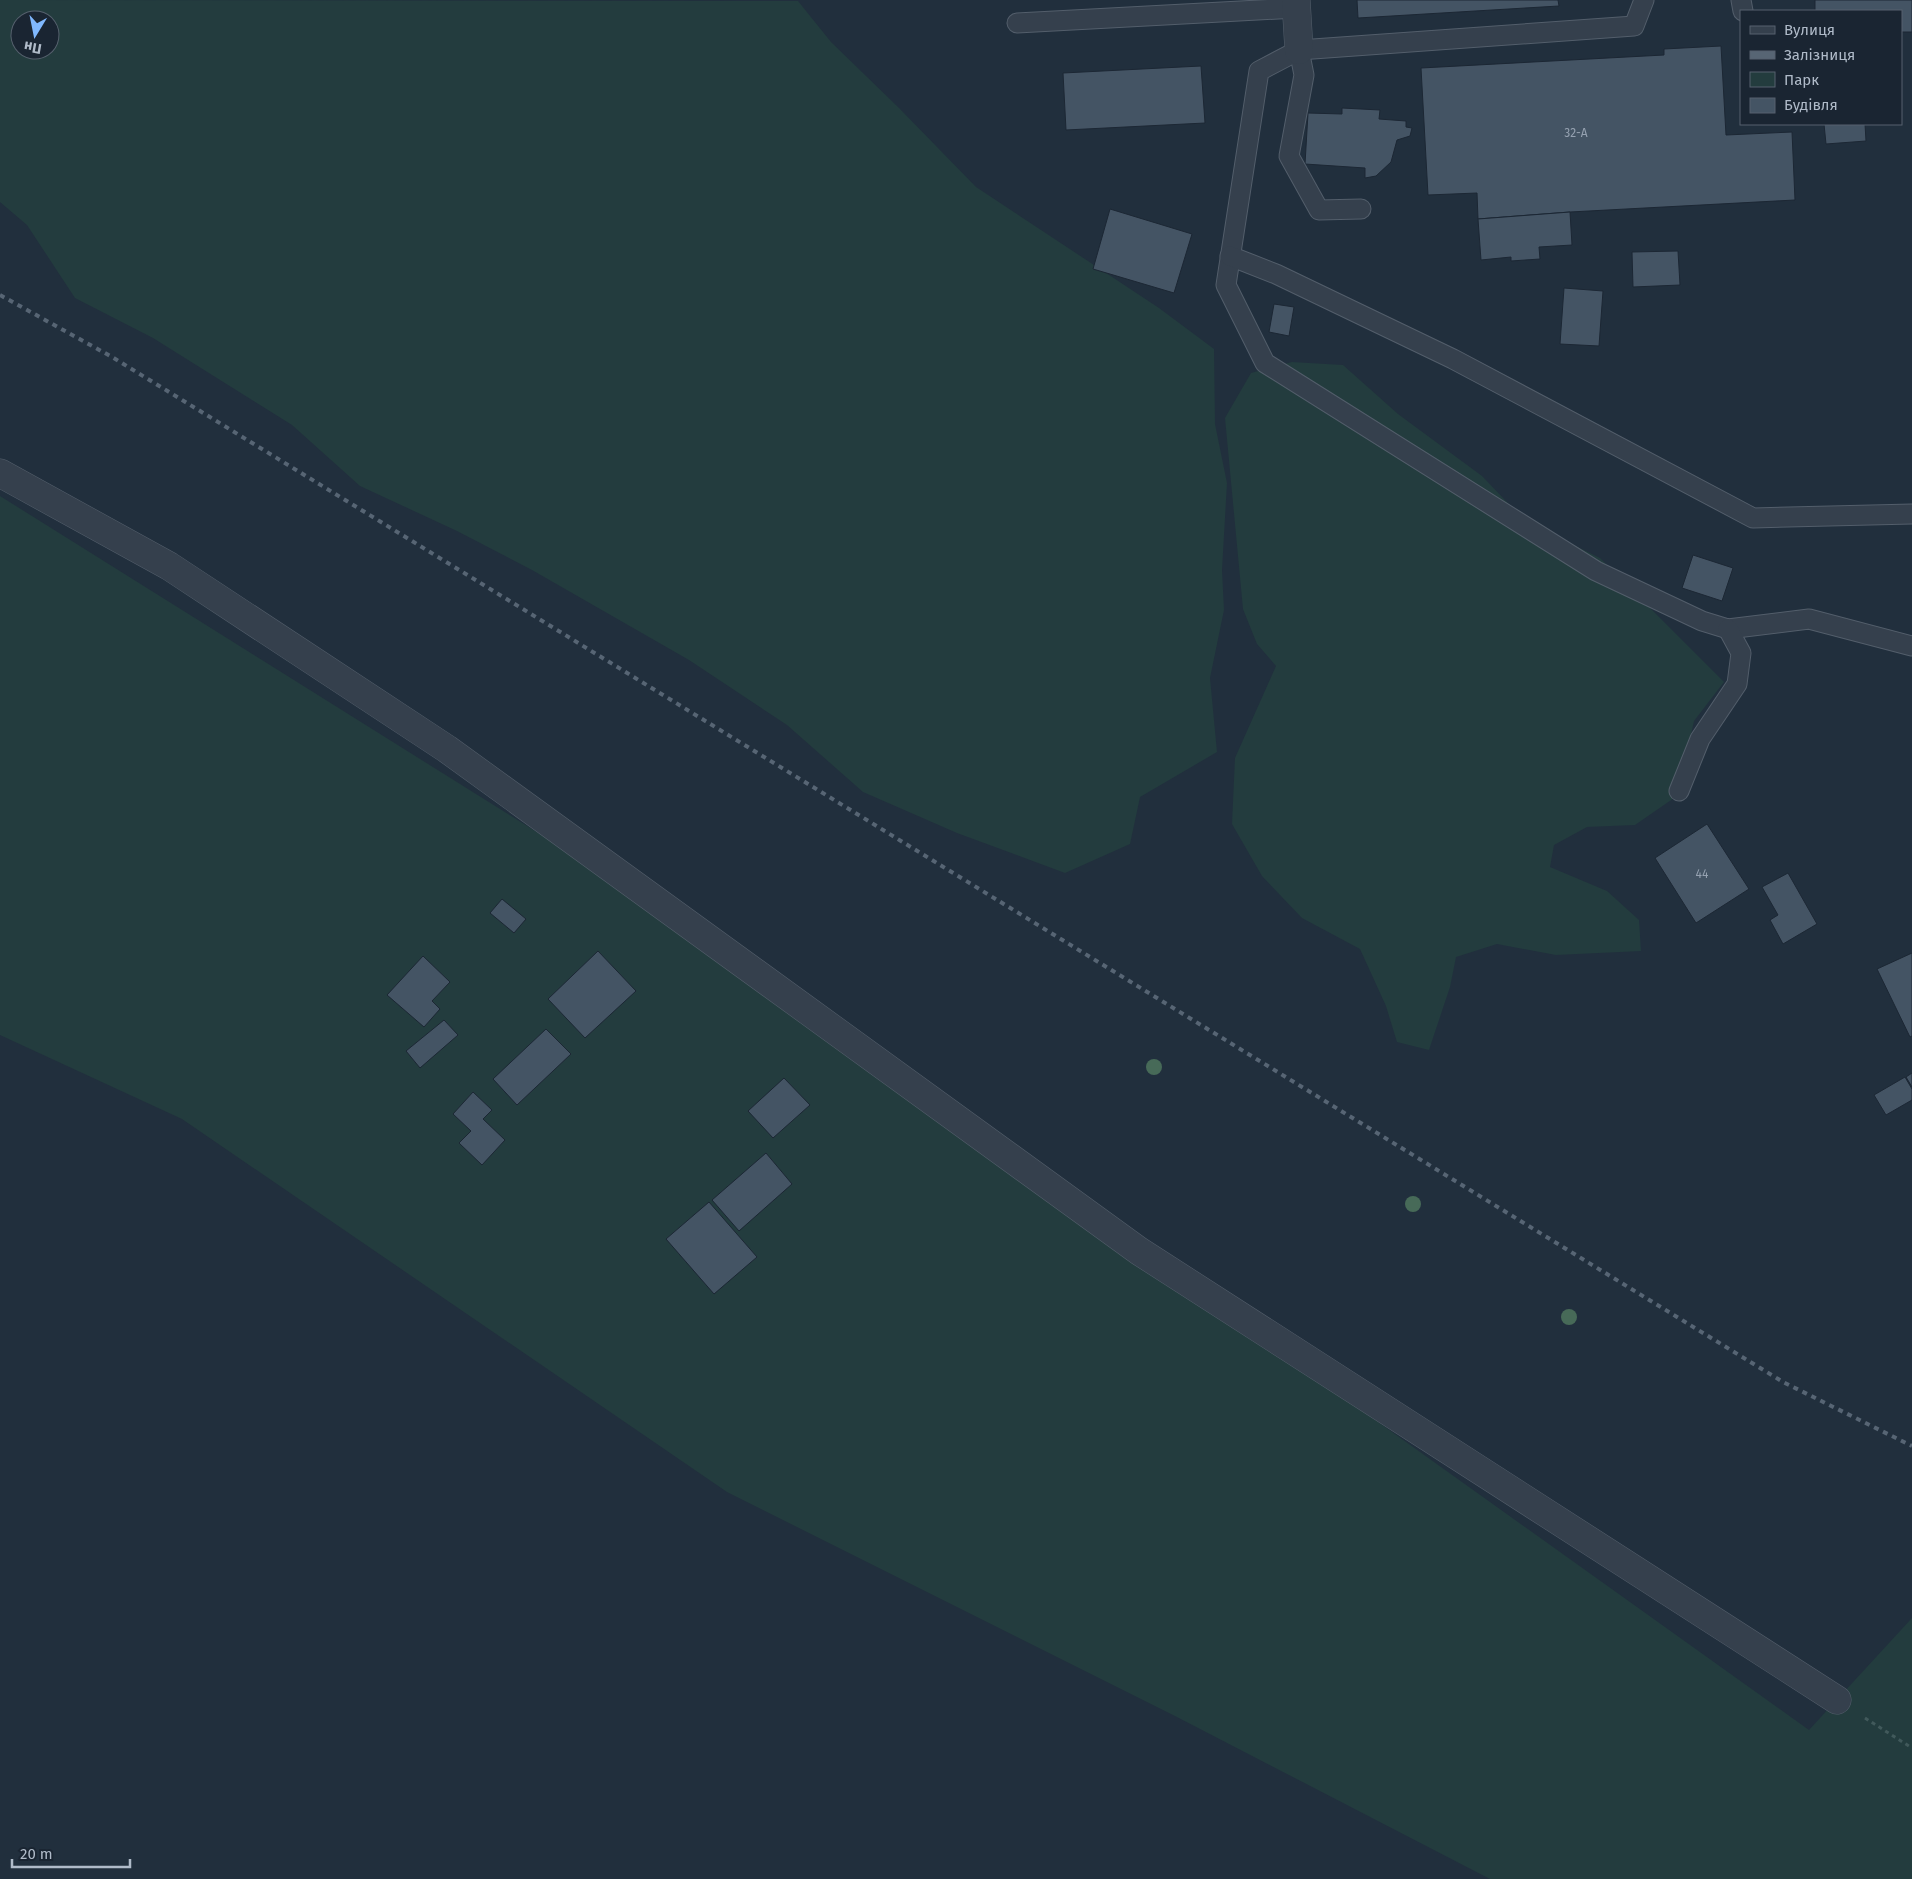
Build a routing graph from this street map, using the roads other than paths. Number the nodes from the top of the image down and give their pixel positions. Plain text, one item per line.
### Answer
1 (1644, 0) edge
2 (1296, 4) edge
3 (1016, 23) dead end
4 (1299, 50) junction
5 (1361, 209) dead end
6 (1230, 256) junction
7 (0, 473) edge
8 (1912, 514) edge
9 (1728, 629) junction
10 (1912, 646) edge
11 (1679, 792) dead end
12 (1837, 1700) road end

1 - 4 lane
2 - 3 lane
2 - 4 street
4 - 5 lane
4 - 6 lane
6 - 8 lane
6 - 9 lane
7 - 12 street
9 - 10 lane
9 - 11 lane

